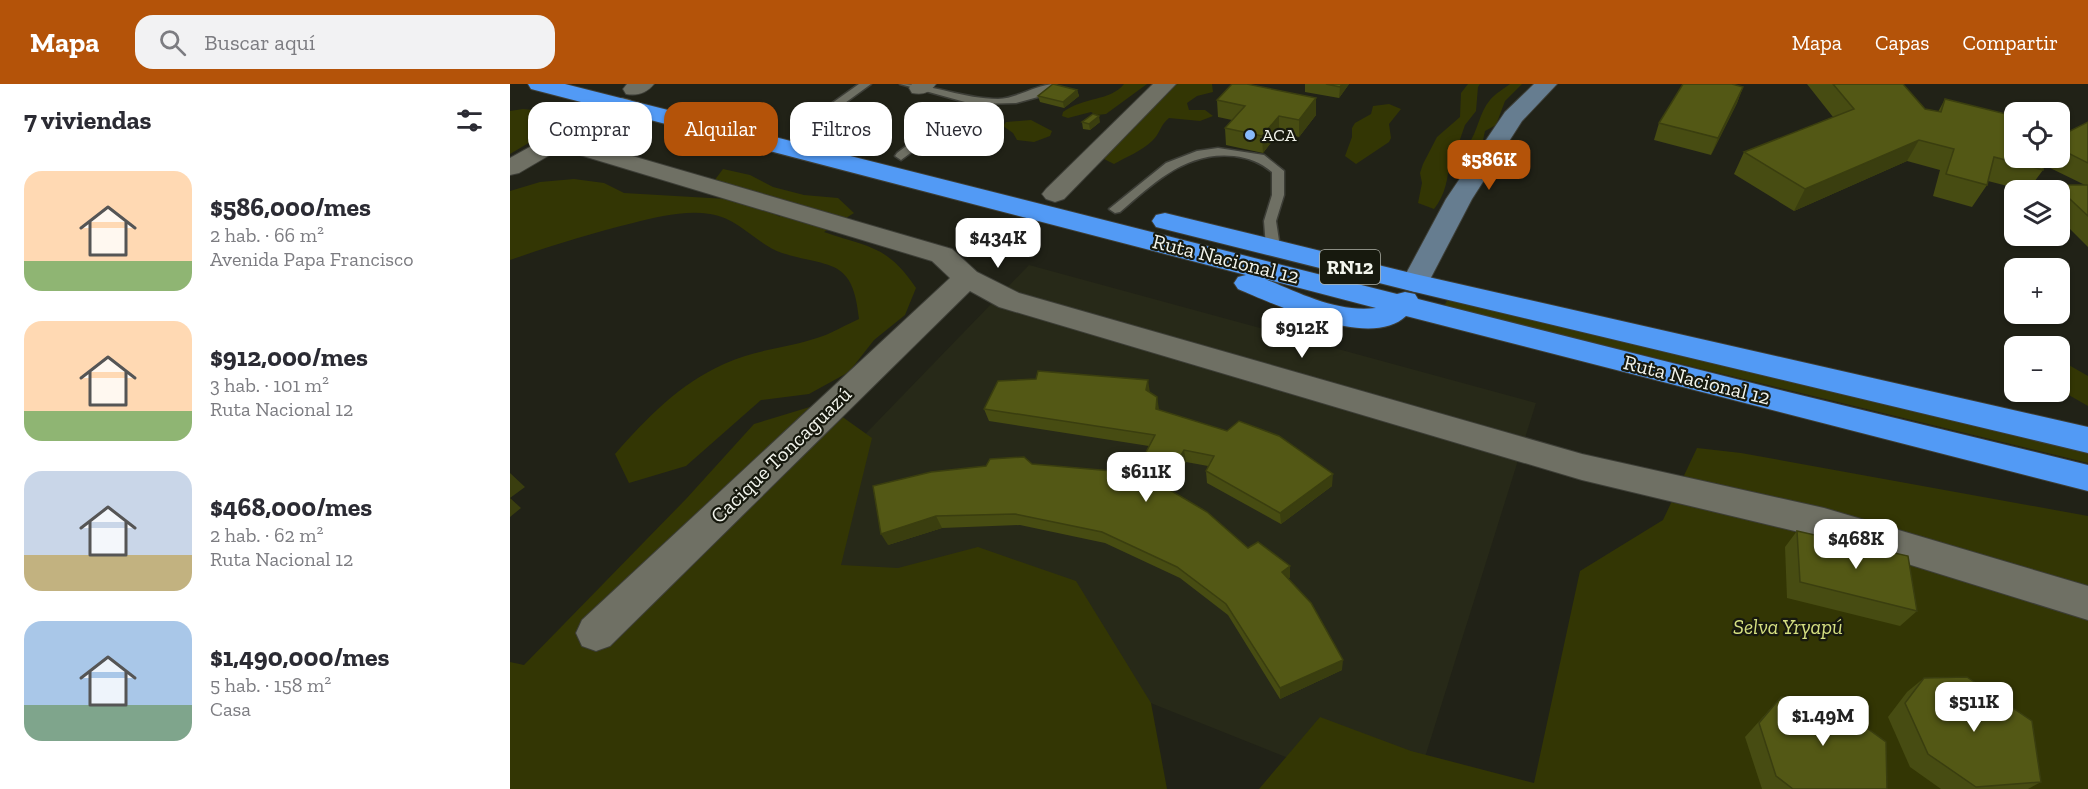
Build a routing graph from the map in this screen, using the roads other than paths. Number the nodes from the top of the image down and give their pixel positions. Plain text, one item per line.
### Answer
1 (539, 84) edge
2 (866, 84) edge
3 (1051, 84) edge
4 (1165, 84) edge
5 (1546, 84) edge
6 (917, 85) edge
7 (628, 90) edge
8 (611, 102) edge
9 (841, 102) edge
10 (973, 102) edge
11 (1004, 103) edge
12 (790, 127) edge
13 (892, 154) edge
14 (904, 154) edge
15 (531, 156) edge
16 (608, 156) edge
17 (901, 156) junction
18 (510, 168) edge
19 (1055, 194) junction
20 (1114, 220) junction
21 (1273, 247) junction
22 (967, 278) junction
23 (1409, 294) junction
24 (2088, 440) edge
25 (2088, 478) edge
26 (2088, 603) edge
27 (596, 633) dead end

1 - 7 highway, Ruta Nacional 12 / RN12
2 - 9 lane
3 - 11 lane
4 - 19 street
5 - 23 main road
6 - 10 lane
7 - 8 street
7 - 12 highway, Ruta Nacional 12 / RN12
7 - 20 highway, Ruta Nacional 12 / RN12
13 - 17 highway, Ruta Nacional 12 / RN12
14 - 17 lane
15 - 18 street
16 - 22 street
17 - 19 highway, Ruta Nacional 12 / RN12
19 - 20 highway, Ruta Nacional 12 / RN12
20 - 21 highway, Ruta Nacional 12 / RN12
20 - 21 lane
20 - 23 highway
21 - 23 highway, Ruta Nacional 12 / RN12
22 - 26 street
22 - 27 street, Cacique Toncaguazú
23 - 24 highway, Ruta Nacional 12 / RN12
23 - 25 highway, Ruta Nacional 12 / RN12

